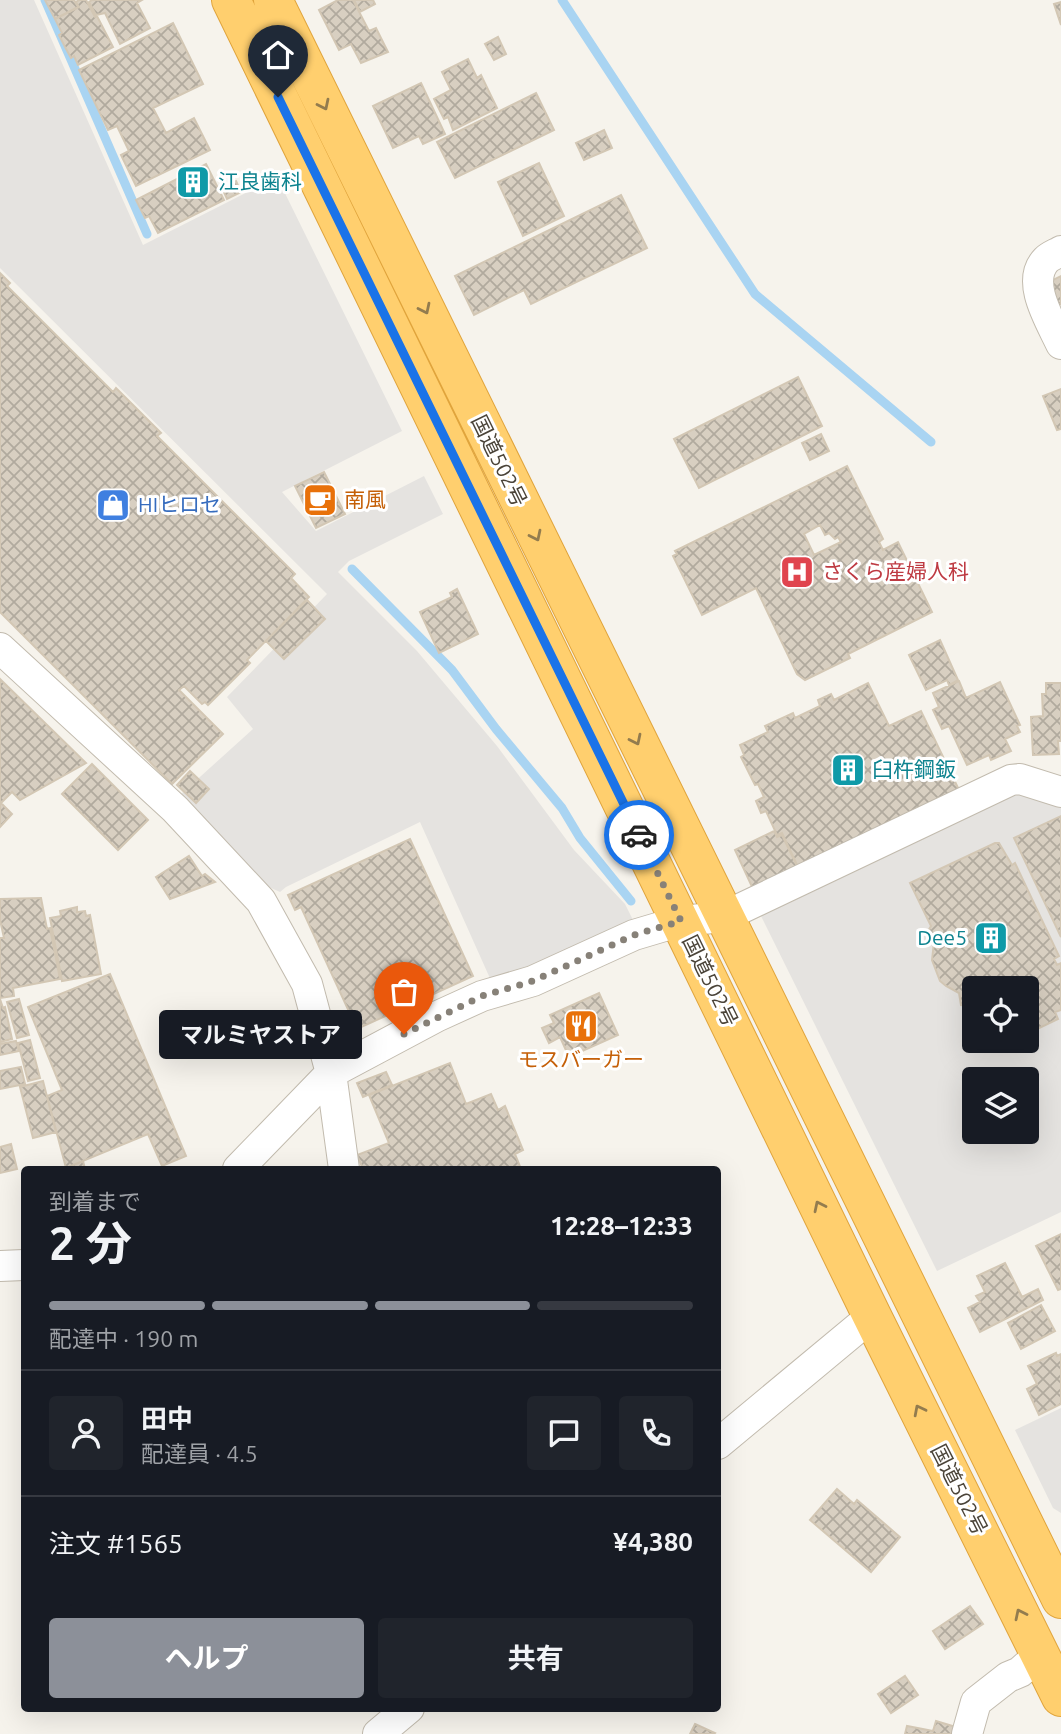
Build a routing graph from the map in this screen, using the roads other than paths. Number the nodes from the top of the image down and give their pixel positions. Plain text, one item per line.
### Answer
1 (231, 0) edge
2 (273, 0) edge
3 (1061, 251) edge
4 (1061, 344) edge
5 (0, 648) edge
6 (1061, 792) edge
7 (723, 917) junction
8 (681, 921) junction
9 (331, 1073) junction
10 (241, 1166) edge
11 (344, 1166) edge
12 (21, 1265) edge
13 (0, 1266) edge
14 (872, 1316) junction
15 (721, 1442) edge
16 (1061, 1599) edge
17 (1054, 1644) edge
18 (1061, 1697) edge
19 (404, 1712) edge
20 (378, 1734) edge
21 (967, 1734) edge

1 - 8 highway, 国道502号
2 -> 7 highway, 国道502号
3 - 4 street
5 - 9 street
6 - 7 street
7 - 8 street
7 - 16 highway, 国道502号
8 - 9 street
14 -> 8 highway, 国道502号
9 - 10 street
9 - 11 street
12 - 13 street
14 - 15 street
17 -> 14 highway, 国道502号
17 - 18 highway, 国道502号
17 - 21 street
19 - 20 street

